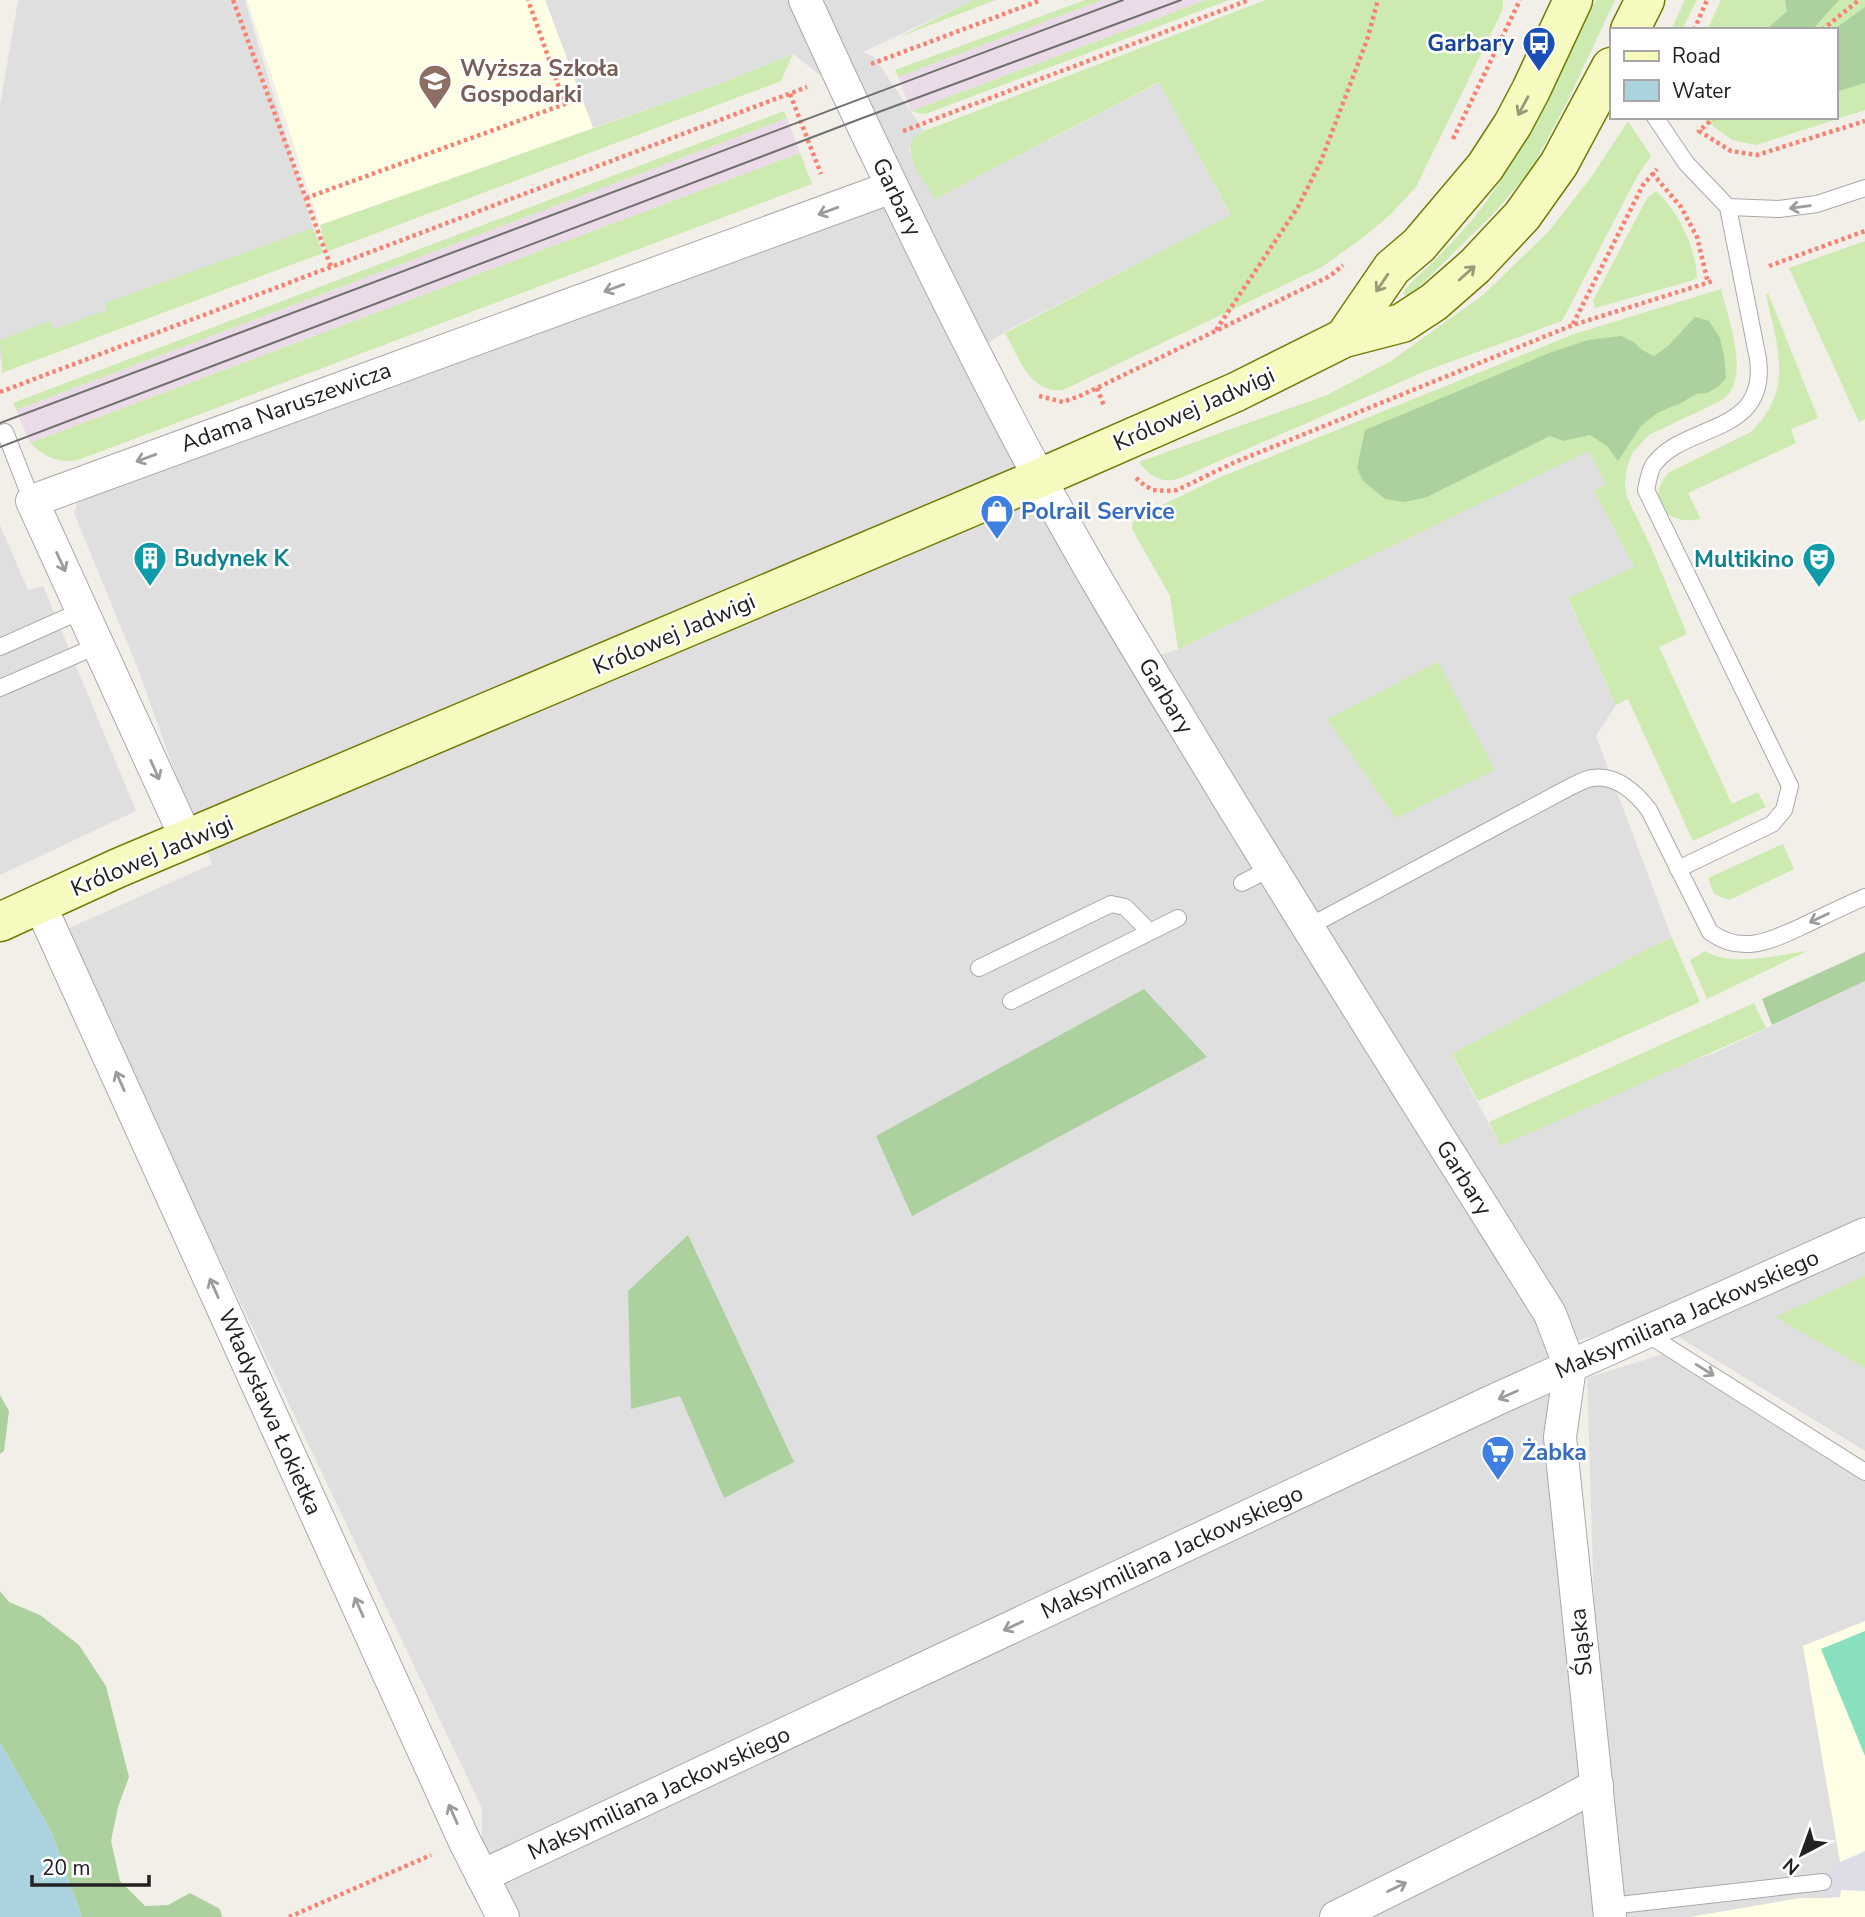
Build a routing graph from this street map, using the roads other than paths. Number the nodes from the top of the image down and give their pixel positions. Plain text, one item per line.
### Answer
1 (805, 0) edge
2 (1573, 0) edge
3 (1645, 0) edge
4 (1631, 28) edge
5 (1610, 69) edge
6 (1656, 119) edge
7 (892, 187) junction
8 (1865, 188) edge
9 (1728, 207) junction
10 (1345, 338) junction
11 (0, 434) edge
12 (1040, 478) junction
13 (33, 500) junction
14 (83, 610) junction
15 (99, 645) junction
16 (0, 647) edge
17 (0, 688) edge
18 (187, 840) junction
19 (1271, 868) junction
20 (1678, 869) junction
21 (1242, 883) dead end
22 (1865, 897) edge
23 (40, 905) junction
24 (1178, 918) dead end
25 (0, 922) edge
26 (1308, 927) junction
27 (1149, 931) junction
28 (979, 968) dead end
29 (1011, 1001) dead end
30 (1865, 1234) edge
31 (1647, 1334) junction
32 (1570, 1367) junction
33 (1865, 1472) edge
34 (1597, 1785) junction
35 (482, 1876) junction
36 (1823, 1882) dead end
37 (1610, 1911) edge
38 (503, 1917) edge
39 (1336, 1917) edge

1 - 7 street, Garbary
2 -> 10 street, Królowej Jadwigi
3 - 4 street
10 -> 5 street, Królowej Jadwigi
6 - 9 lane
7 - 12 street, Garbary
7 -> 13 street, Adama Naruszewicza
8 -> 9 lane
9 - 20 lane
10 - 12 street, Królowej Jadwigi
11 - 13 lane
12 - 18 street, Królowej Jadwigi
12 - 19 street, Garbary
13 -> 14 street
14 - 15 street
14 - 16 lane
15 - 17 lane
15 -> 18 street
18 - 23 street, Królowej Jadwigi
19 - 21 lane
19 - 26 street, Garbary
22 -> 20 lane
20 - 26 lane
23 - 25 street, Królowej Jadwigi
35 -> 23 street, Władysława Łokietka
24 - 27 lane
26 - 32 street, Garbary
27 - 28 lane
27 - 29 lane
30 - 31 street, Maksymiliana Jackowskiego
31 - 32 street, Maksymiliana Jackowskiego
31 -> 33 lane
32 - 34 street, Śląska
32 -> 35 street, Maksymiliana Jackowskiego
34 - 37 street, Śląska
39 -> 34 street
35 - 38 street, Władysława Łokietka
36 - 37 lane

